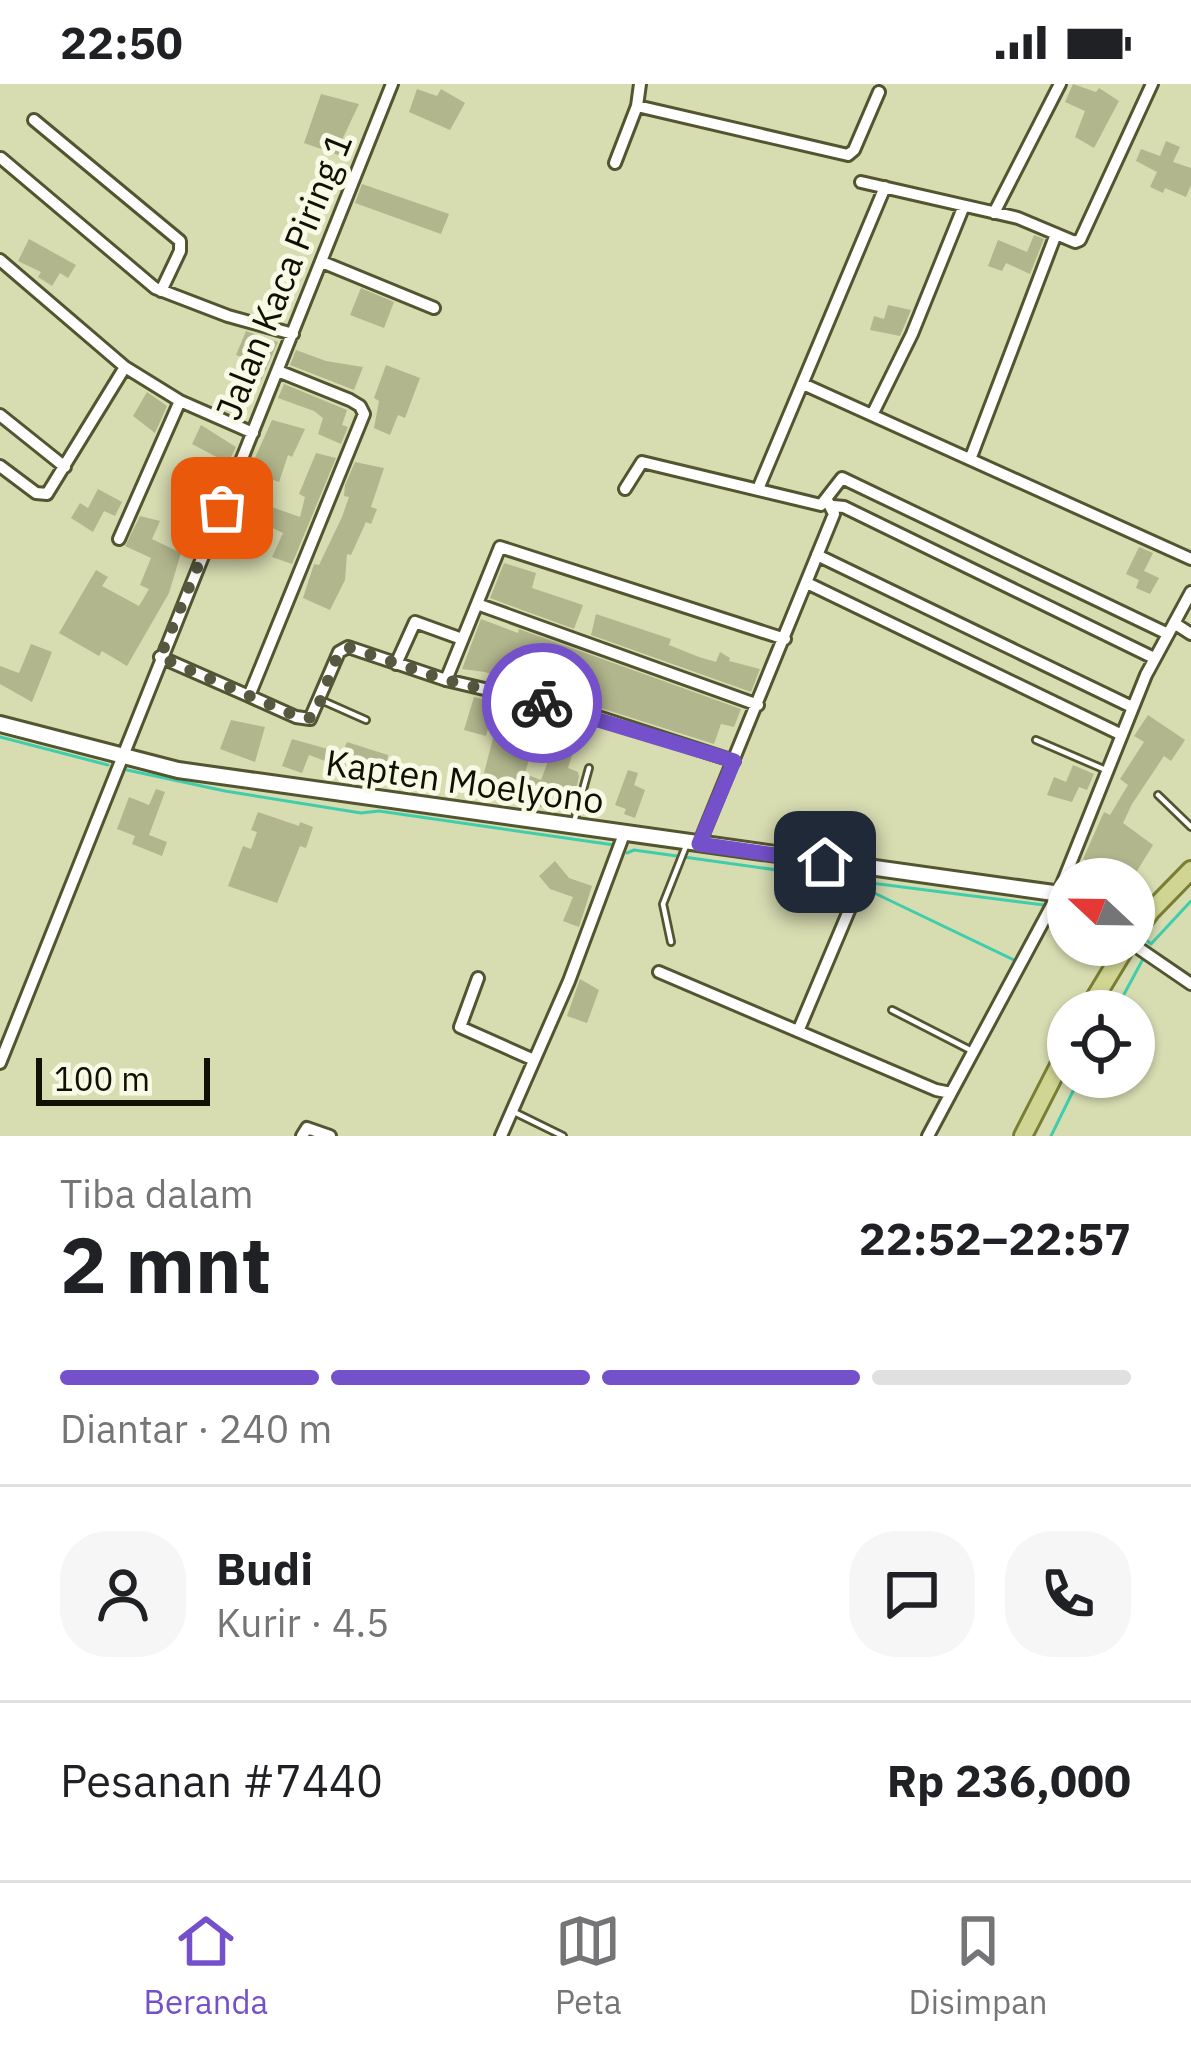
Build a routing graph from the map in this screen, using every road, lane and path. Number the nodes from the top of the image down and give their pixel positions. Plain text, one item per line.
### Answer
1 (392, 84) edge
2 (640, 84) edge
3 (1060, 84) edge
4 (1152, 84) edge
5 (879, 92) dead end
6 (637, 106) junction
7 (34, 120) dead end
8 (2, 158) edge
9 (615, 164) dead end
10 (861, 182) dead end
11 (885, 188) junction
12 (963, 208) junction
13 (994, 213) junction
14 (1056, 234) junction
15 (0, 260) edge
16 (322, 262) junction
17 (161, 291) junction
18 (434, 308) dead end
19 (293, 334) junction
20 (125, 367) junction
21 (278, 371) junction
22 (803, 384) junction
23 (179, 400) junction
24 (873, 413) junction
25 (0, 415) edge
26 (253, 433) junction
27 (971, 458) junction
28 (0, 466) edge
29 (64, 467) junction
30 (625, 489) dead end
31 (758, 489) junction
32 (830, 503) junction
33 (118, 539) dead end
34 (818, 555) junction
35 (1191, 559) edge
36 (807, 583) junction
37 (1191, 592) edge
38 (477, 604) junction
39 (1171, 629) junction
40 (1191, 634) edge
41 (462, 638) junction
42 (785, 639) junction
43 (160, 657) junction
44 (1154, 658) junction
45 (396, 664) junction
46 (446, 680) junction
47 (249, 696) junction
48 (320, 700) junction
49 (758, 706) junction
50 (1132, 707) junction
51 (366, 720) dead end
52 (0, 724) edge
53 (1122, 735) junction
54 (1036, 740) dead end
55 (122, 757) junction
56 (734, 761) junction
57 (589, 767) dead end
58 (1108, 771) junction
59 (1158, 795) dead end
60 (572, 827) junction
61 (1191, 827) edge
62 (624, 834) junction
63 (693, 843) junction
64 (1076, 858) edge
65 (867, 868) junction
66 (1188, 878) edge
67 (1047, 892) edge
68 (1155, 900) edge
69 (1047, 923) edge
70 (671, 942) dead end
71 (1155, 961) edge
72 (659, 972) dead end
73 (478, 978) dead end
74 (1191, 984) edge
75 (892, 1010) dead end
76 (800, 1029) junction
77 (975, 1052) junction
78 (534, 1060) junction
79 (0, 1063) edge
80 (1047, 1089) edge
81 (951, 1093) junction
82 (512, 1111) junction
83 (302, 1136) edge
84 (330, 1136) edge
85 (501, 1136) edge
86 (563, 1136) edge
87 (928, 1136) edge
88 (1023, 1136) edge

1 - 16 street, Jalan Kaca Piring 1
2 - 6 street
3 - 13 street
4 - 14 street
5 - 6 street
6 - 9 street
7 - 17 street
8 - 17 street
10 - 11 street
11 - 12 street
11 - 22 street
12 - 13 street
12 - 24 street
13 - 14 street
14 - 27 street
15 - 20 street
16 - 18 street
16 - 19 street, Jalan Kaca Piring 1
17 - 19 street
19 - 21 street, Jalan Kaca Piring 1
20 - 23 street
20 - 29 street
21 - 26 street, Jalan Kaca Piring 1
21 - 47 street
22 - 24 street
22 - 31 street
23 - 26 street
23 - 33 street
24 - 27 street
25 - 29 street
26 - 43 street, Jalan Kaca Piring 1
27 - 35 street
28 - 29 street
30 - 31 street
31 - 32 street
32 - 34 street
32 - 39 street
32 - 44 street
34 - 36 street
34 - 50 street
36 - 42 street
36 - 53 street
37 - 39 street
38 - 41 street
38 - 42 street
38 - 49 street
39 - 40 street
39 - 44 street
41 - 45 street
41 - 46 street
42 - 49 street
43 - 47 street
43 - 55 street, Jalan Kaca Piring 1
44 - 50 street
45 - 46 street
45 - 48 street
46 - 56 street
47 - 48 street
48 - 51 lane
49 - 56 street
50 - 53 street
52 - 55 street, Kapten Moelyono
53 - 58 street
54 - 58 lane
55 - 60 street, Kapten Moelyono
55 - 79 street, Jalan Kaca Piring 1
56 - 63 street
57 - 60 lane
58 - 64 street
59 - 61 lane
60 - 62 street, Kapten Moelyono
62 - 63 street, Kapten Moelyono
62 - 78 street
63 - 65 street, Kapten Moelyono
63 - 70 lane
65 - 67 street, Kapten Moelyono
65 - 76 street
66 - 68 main road
69 - 77 street
71 - 74 street
72 - 76 street
73 - 78 street
75 - 77 lane
76 - 81 street
77 - 81 street
78 - 82 street
80 - 88 main road
81 - 87 street
82 - 85 street
82 - 86 lane
83 - 84 street

